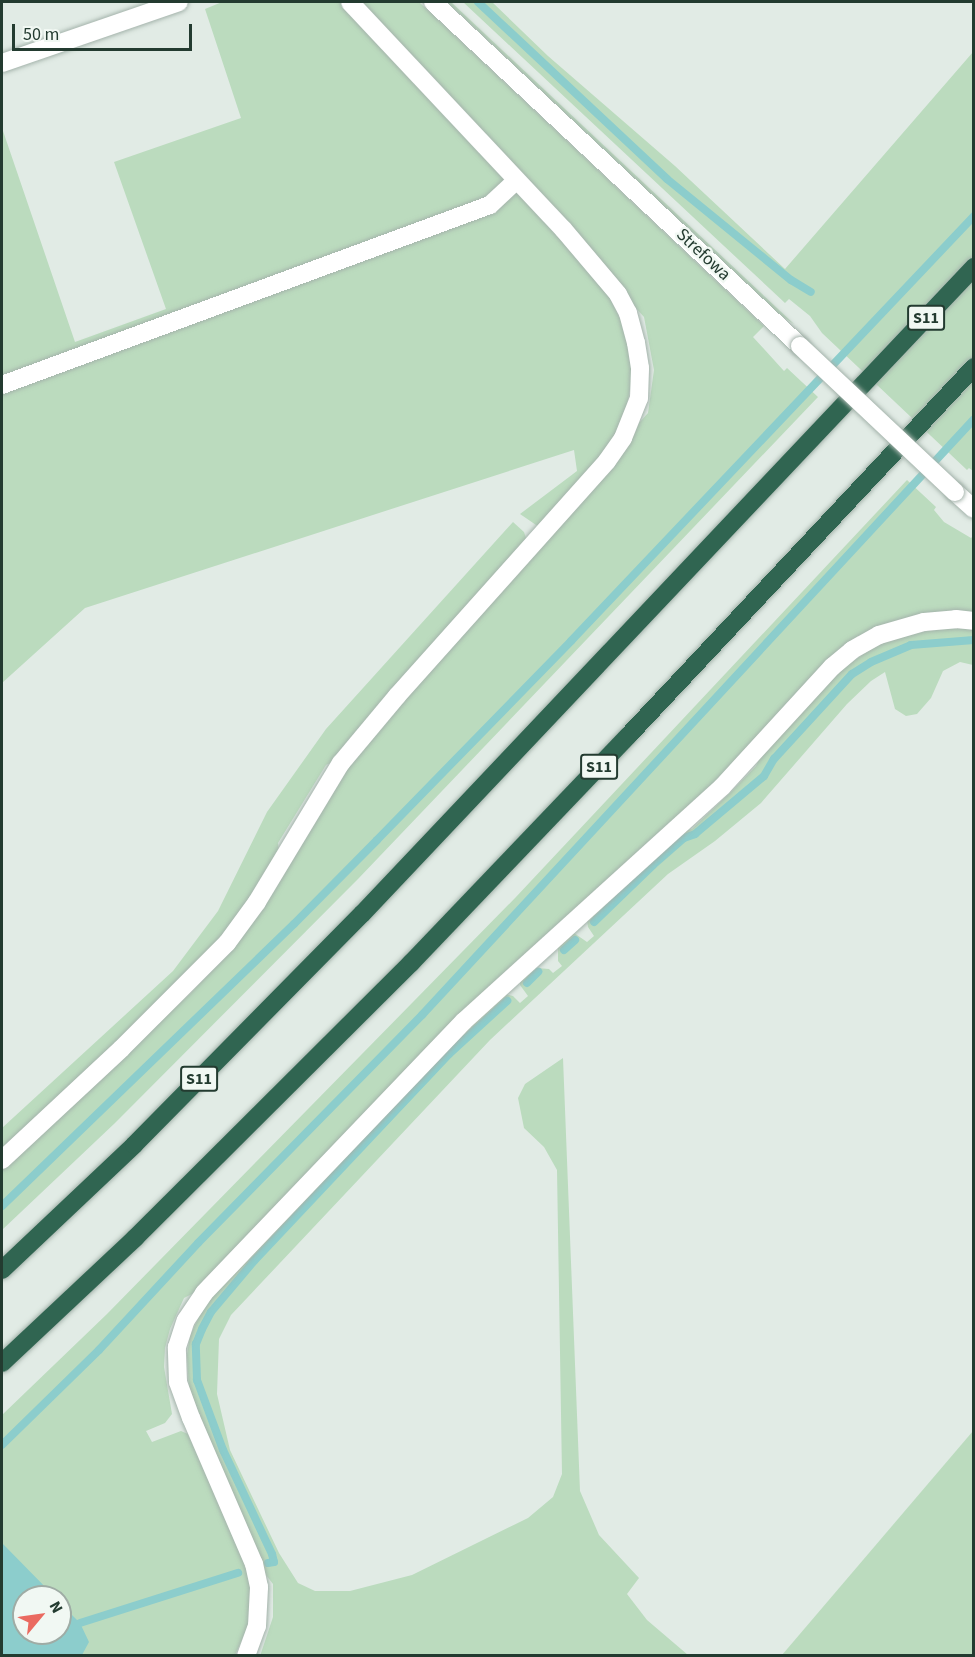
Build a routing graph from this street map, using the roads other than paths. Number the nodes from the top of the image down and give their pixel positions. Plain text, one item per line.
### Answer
1 (179, 2) edge
2 (350, 2) edge
3 (433, 2) edge
4 (2, 63) edge
5 (516, 181) junction
6 (974, 267) edge
7 (974, 367) edge
8 (2, 385) edge
9 (974, 509) edge
10 (974, 621) edge
11 (2, 1160) edge
12 (2, 1270) edge
13 (2, 1363) edge
14 (246, 1656) edge

1 - 4 street
2 - 5 street
3 - 9 street, Strefowa, bridge
5 - 8 street
5 - 11 street
6 - 12 highway, S11
7 - 13 highway, S11
10 - 14 street

